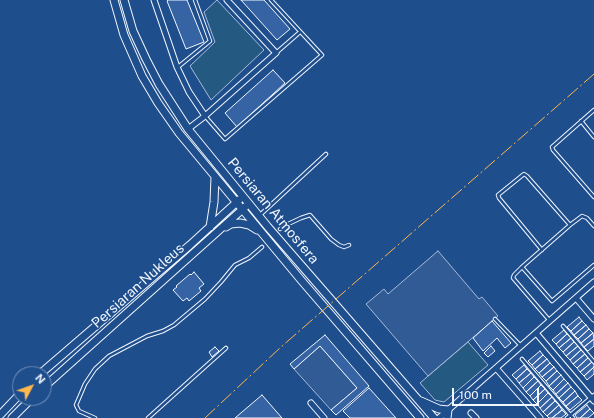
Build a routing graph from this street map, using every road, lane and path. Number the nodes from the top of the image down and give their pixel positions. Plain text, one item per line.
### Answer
1 (114, 0) edge
2 (124, 0) edge
3 (154, 0) edge
4 (195, 0) edge
5 (227, 0) edge
6 (271, 0) edge
7 (300, 32) junction
8 (276, 52) junction
9 (177, 67) junction
10 (594, 110) edge
11 (205, 116) junction
12 (581, 121) junction
13 (188, 129) junction
14 (594, 137) edge
15 (326, 154) dead end
16 (215, 177) junction
17 (244, 196) junction
18 (594, 197) edge
19 (237, 203) junction
20 (250, 203) junction
21 (243, 210) junction
22 (259, 215) junction
23 (570, 225) junction
24 (594, 226) edge
25 (210, 227) junction
26 (280, 229) dead end
27 (215, 233) junction
28 (262, 233) junction
29 (349, 245) dead end
30 (262, 247) dead end
31 (542, 250) junction
32 (594, 265) edge
33 (522, 267) junction
34 (594, 282) edge
35 (576, 298) junction
36 (494, 319) dead end
37 (594, 319) edge
38 (550, 321) junction
39 (563, 326) dead end
40 (536, 333) junction
41 (521, 346) junction
42 (226, 348) dead end
43 (522, 359) dead end
44 (594, 362) edge
45 (49, 366) edge
46 (496, 368) junction
47 (52, 380) edge
48 (593, 398) edge
49 (417, 399) junction
50 (12, 402) edge
51 (311, 403) dead end
52 (24, 406) edge
53 (448, 410) junction
54 (471, 413) dead end
55 (0, 415) edge
56 (570, 415) junction
57 (12, 418) edge
58 (95, 418) edge
59 (148, 418) edge
60 (324, 418) edge
61 (420, 418) edge
62 (434, 418) edge
63 (439, 418) edge
64 (447, 418) edge
65 (476, 418) edge
66 (540, 418) edge
67 (567, 418) edge
68 (573, 418) edge

1 - 16 street, Persiaran Atmosfera
2 - 13 street, Persiaran Atmosfera
3 - 9 street
4 - 9 lane
5 - 8 street
6 - 7 lane
7 - 8 lane
7 - 11 lane
8 - 11 street
9 - 11 street
10 - 12 lane
11 - 13 street
12 - 14 lane
12 - 18 lane
13 - 17 street, Persiaran Atmosfera
15 - 22 lane
16 - 19 street, Persiaran Atmosfera
16 - 25 street
17 - 19 street, Persiaran Nukleus
17 - 20 street, Persiaran Atmosfera
19 - 21 street, Persiaran Atmosfera
19 - 25 street, Persiaran Nukleus
20 - 21 street, Persiaran Nukleus
20 - 22 street, Persiaran Atmosfera
21 - 27 street, Persiaran Nukleus
21 - 28 street, Persiaran Atmosfera
22 - 49 street, Persiaran Atmosfera
23 - 24 lane
23 - 31 lane
23 - 31 lane
25 - 45 street, Persiaran Nukleus
26 - 29 lane
27 - 28 street
27 - 47 street, Persiaran Nukleus
28 - 61 street, Persiaran Atmosfera
30 - 58 lane
31 - 33 lane
32 - 33 lane
33 - 38 lane
34 - 35 street
35 - 37 street
35 - 38 street
36 - 41 lane
38 - 40 street
39 - 44 lane
40 - 41 street
40 - 48 street
41 - 46 street
42 - 59 lane
43 - 56 lane
46 - 53 street
46 - 66 street
48 - 56 lane
49 - 53 street
49 - 62 street, Persiaran Atmosfera
50 - 55 street
51 - 60 street
52 - 57 street
53 - 63 street
53 - 64 street
54 - 65 street
56 - 67 lane
56 - 68 lane

